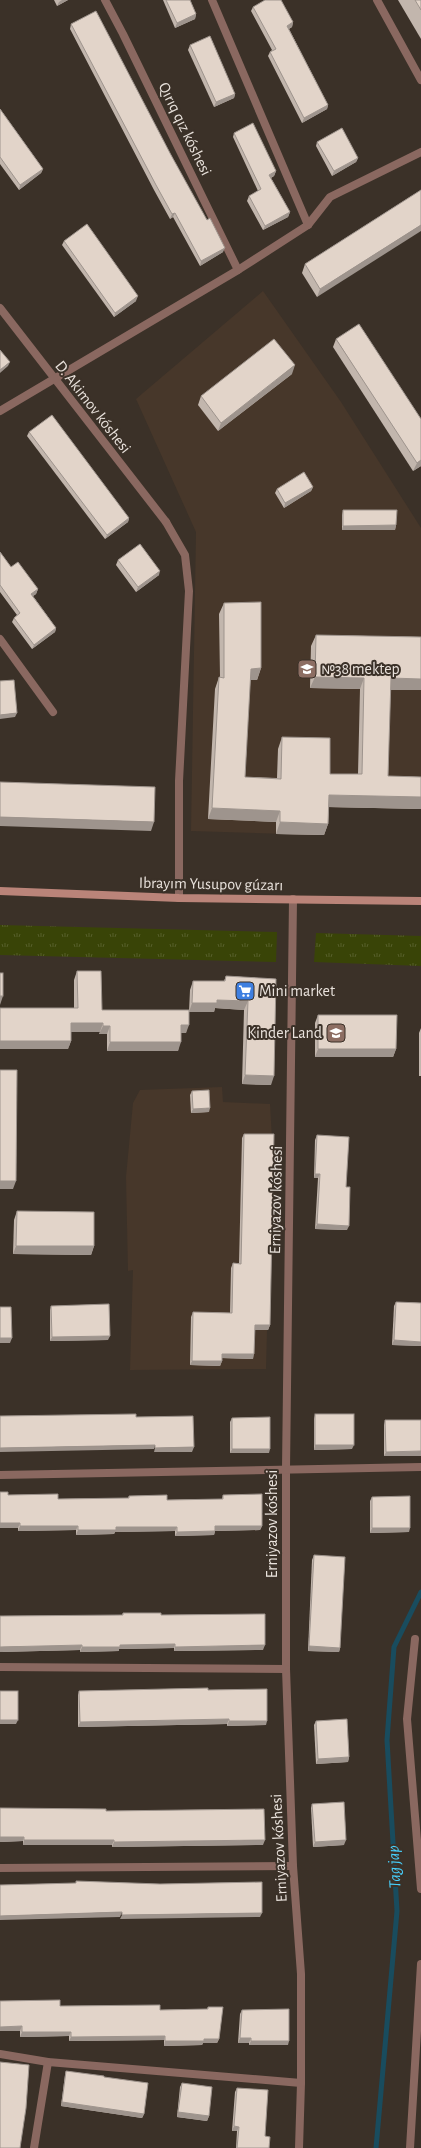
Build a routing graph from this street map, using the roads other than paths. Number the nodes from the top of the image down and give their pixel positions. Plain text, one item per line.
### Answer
1 (105, 0) edge
2 (212, 0) edge
3 (377, 0) edge
4 (421, 80) edge
5 (421, 152) edge
6 (308, 225) junction
7 (238, 270) junction
8 (0, 308) edge
9 (53, 379) junction
10 (0, 410) edge
11 (0, 639) edge
12 (52, 712) dead end
13 (0, 891) edge
14 (179, 898) junction
15 (293, 899) junction
16 (421, 901) edge
17 (421, 1467) edge
18 (286, 1469) junction
19 (0, 1475) edge
20 (415, 1639) dead end
21 (0, 1667) edge
22 (286, 1669) junction
23 (293, 1866) junction
24 (0, 1868) edge
25 (421, 1889) edge
26 (421, 1964) edge
27 (0, 2054) edge
28 (48, 2062) junction
29 (301, 2083) junction
30 (34, 2148) edge
31 (299, 2148) edge
32 (410, 2148) edge

1 - 7 street, Qırıq qız kóshesi
2 - 6 street
3 - 4 street
5 - 6 street
6 - 7 street
7 - 9 street
8 - 9 street, D. Akimov kóshesi
9 - 10 street
9 - 14 street, D. Akimov kóshesi
11 - 12 street
13 - 14 main road, Ibrayım Yusupov gúzarı
14 - 15 main road, Ibrayım Yusupov gúzarı
15 - 16 main road, Ibrayım Yusupov gúzarı
15 - 18 street, Erniyazov kóshesi
17 - 18 street
18 - 19 street
18 - 22 street, Erniyazov kóshesi
20 - 25 street
21 - 22 street
22 - 23 street, Erniyazov kóshesi
23 - 24 street
23 - 29 street, Erniyazov kóshesi
26 - 32 street
27 - 28 street
28 - 29 street
28 - 30 street
29 - 31 street, Erniyazov kóshesi

